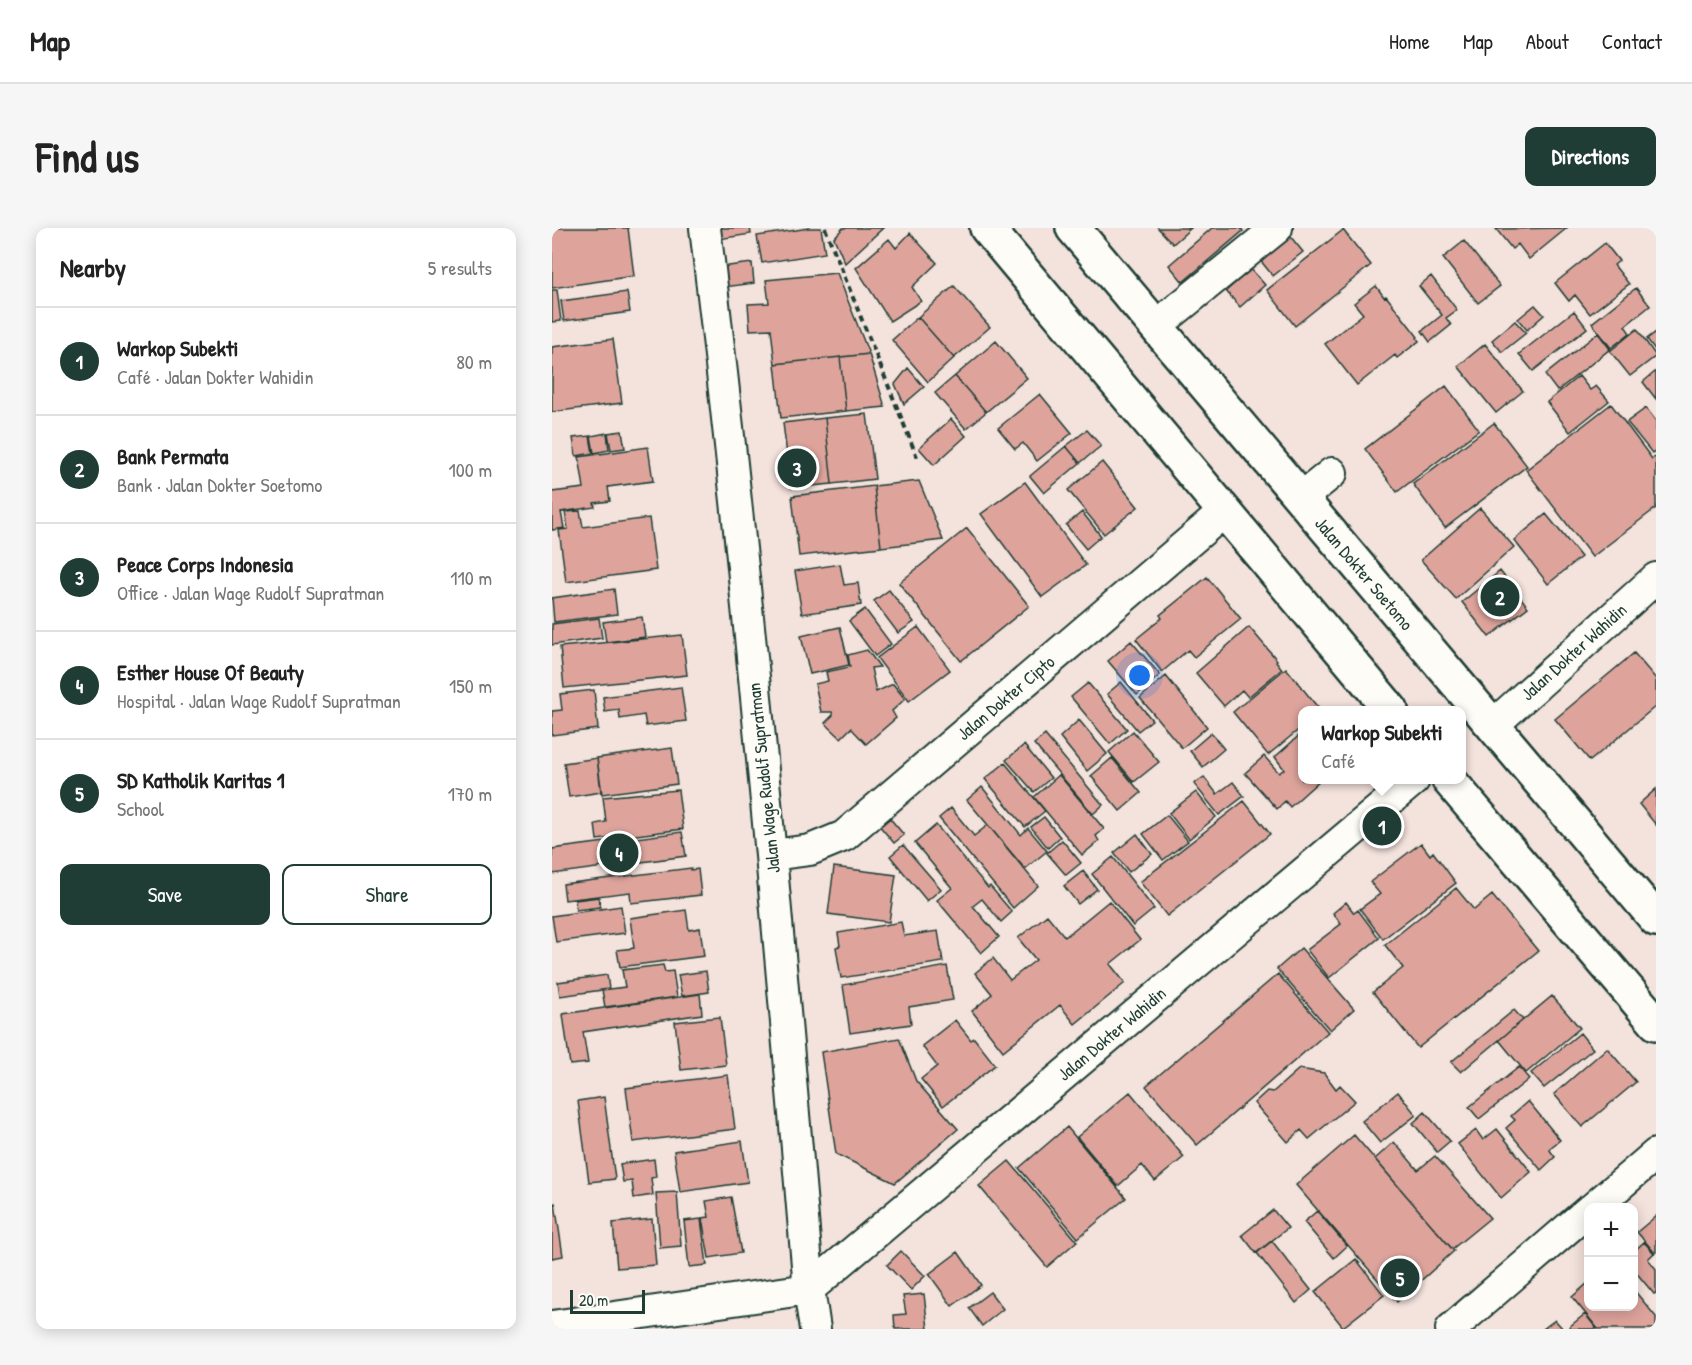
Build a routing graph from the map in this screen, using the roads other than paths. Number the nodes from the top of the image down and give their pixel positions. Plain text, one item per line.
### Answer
1 (705, 228) edge
2 (987, 228) edge
3 (1073, 228) edge
4 (1277, 228) edge
5 (1155, 327) junction
6 (1332, 473) dead end
7 (1301, 498) junction
8 (1224, 512) junction
9 (1656, 578) edge
10 (1387, 706) edge
11 (1492, 726) junction
12 (1409, 784) edge
13 (1452, 784) edge
14 (772, 855) junction
15 (1656, 919) edge
16 (1656, 1023) edge
17 (1656, 1154) edge
18 (1599, 1203) edge
19 (1584, 1214) edge
20 (809, 1289) junction
21 (552, 1326) edge
22 (815, 1329) edge
23 (1451, 1329) edge

1 - 14 street, Jalan Wage Rudolf Supratman
2 - 8 main road
3 - 5 main road, Jalan Dokter Soetomo
4 - 5 street
5 - 7 main road, Jalan Dokter Soetomo
6 - 7 street
7 - 11 main road, Jalan Dokter Soetomo
8 - 10 main road
8 - 14 street, Jalan Dokter Cipto
9 - 11 street, Jalan Dokter Wahidin
11 - 15 main road, Jalan Dokter Soetomo
12 - 20 street, Jalan Dokter Wahidin
13 - 16 main road
14 - 20 street, Jalan Wage Rudolf Supratman
17 - 18 street
19 - 23 street
20 - 21 street
20 - 22 street, Jalan Wage Rudolf Supratman

